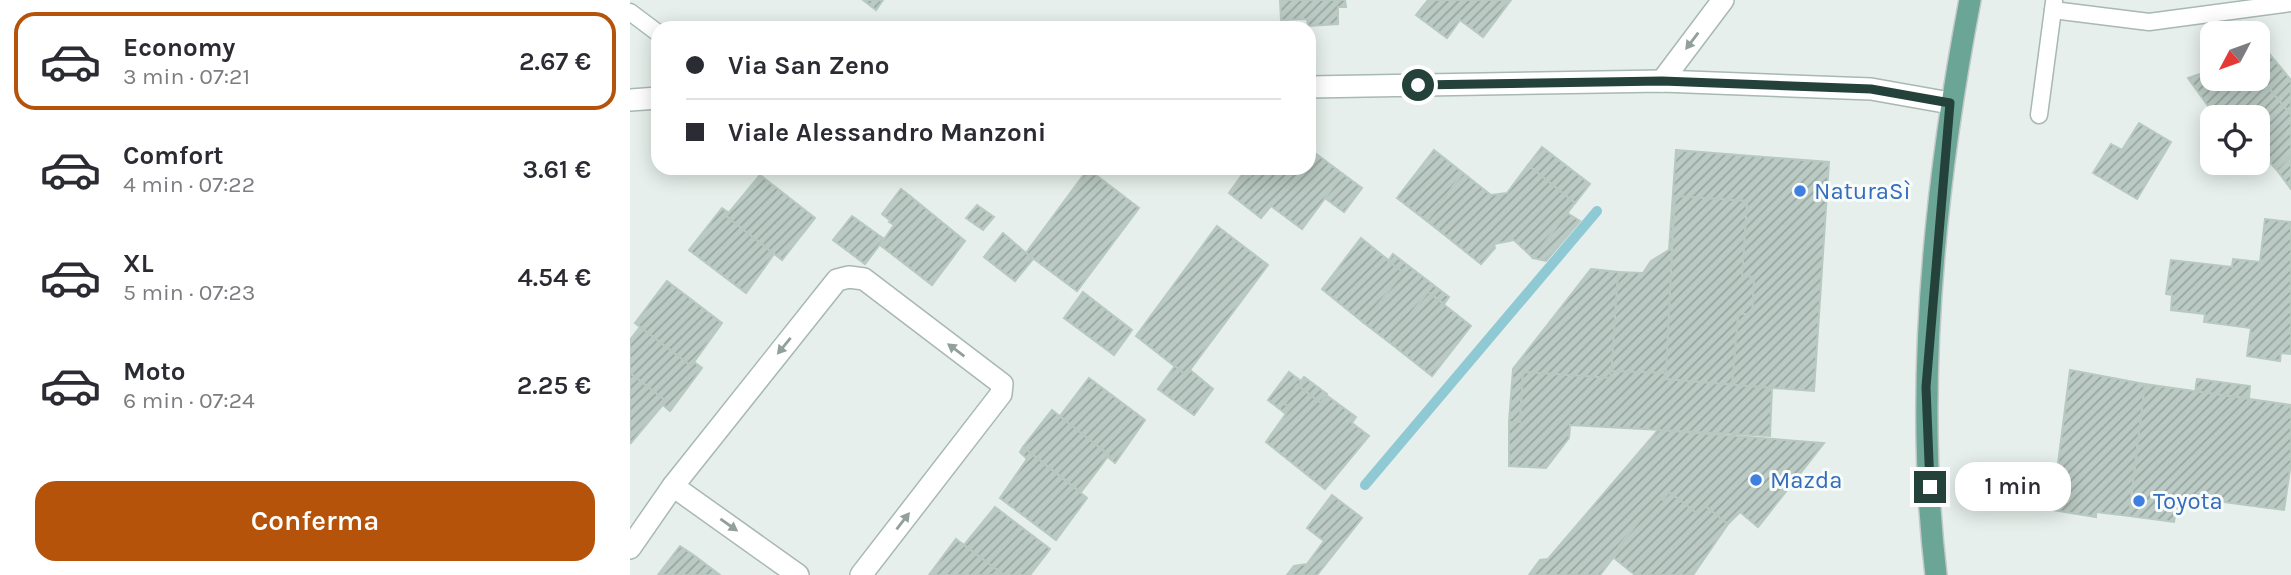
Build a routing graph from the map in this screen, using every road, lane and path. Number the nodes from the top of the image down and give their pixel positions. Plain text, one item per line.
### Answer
1 (1723, 0) edge
2 (1970, 0) edge
3 (2291, 3) edge
4 (2054, 5) edge
5 (630, 12) edge
6 (651, 28) edge
7 (1662, 81) junction
8 (1316, 87) edge
9 (651, 98) edge
10 (630, 100) edge
11 (1950, 103) junction
12 (2039, 115) dead end
13 (673, 486) junction
14 (630, 548) edge
15 (798, 575) edge
16 (861, 575) edge
17 (1936, 575) edge

1 -> 7 street
2 - 11 main road
3 - 4 lane
4 - 12 lane
5 - 6 lane
7 - 8 street
7 - 11 street
9 - 10 street
11 - 17 main road
13 - 14 street
13 -> 15 street
16 -> 13 street

